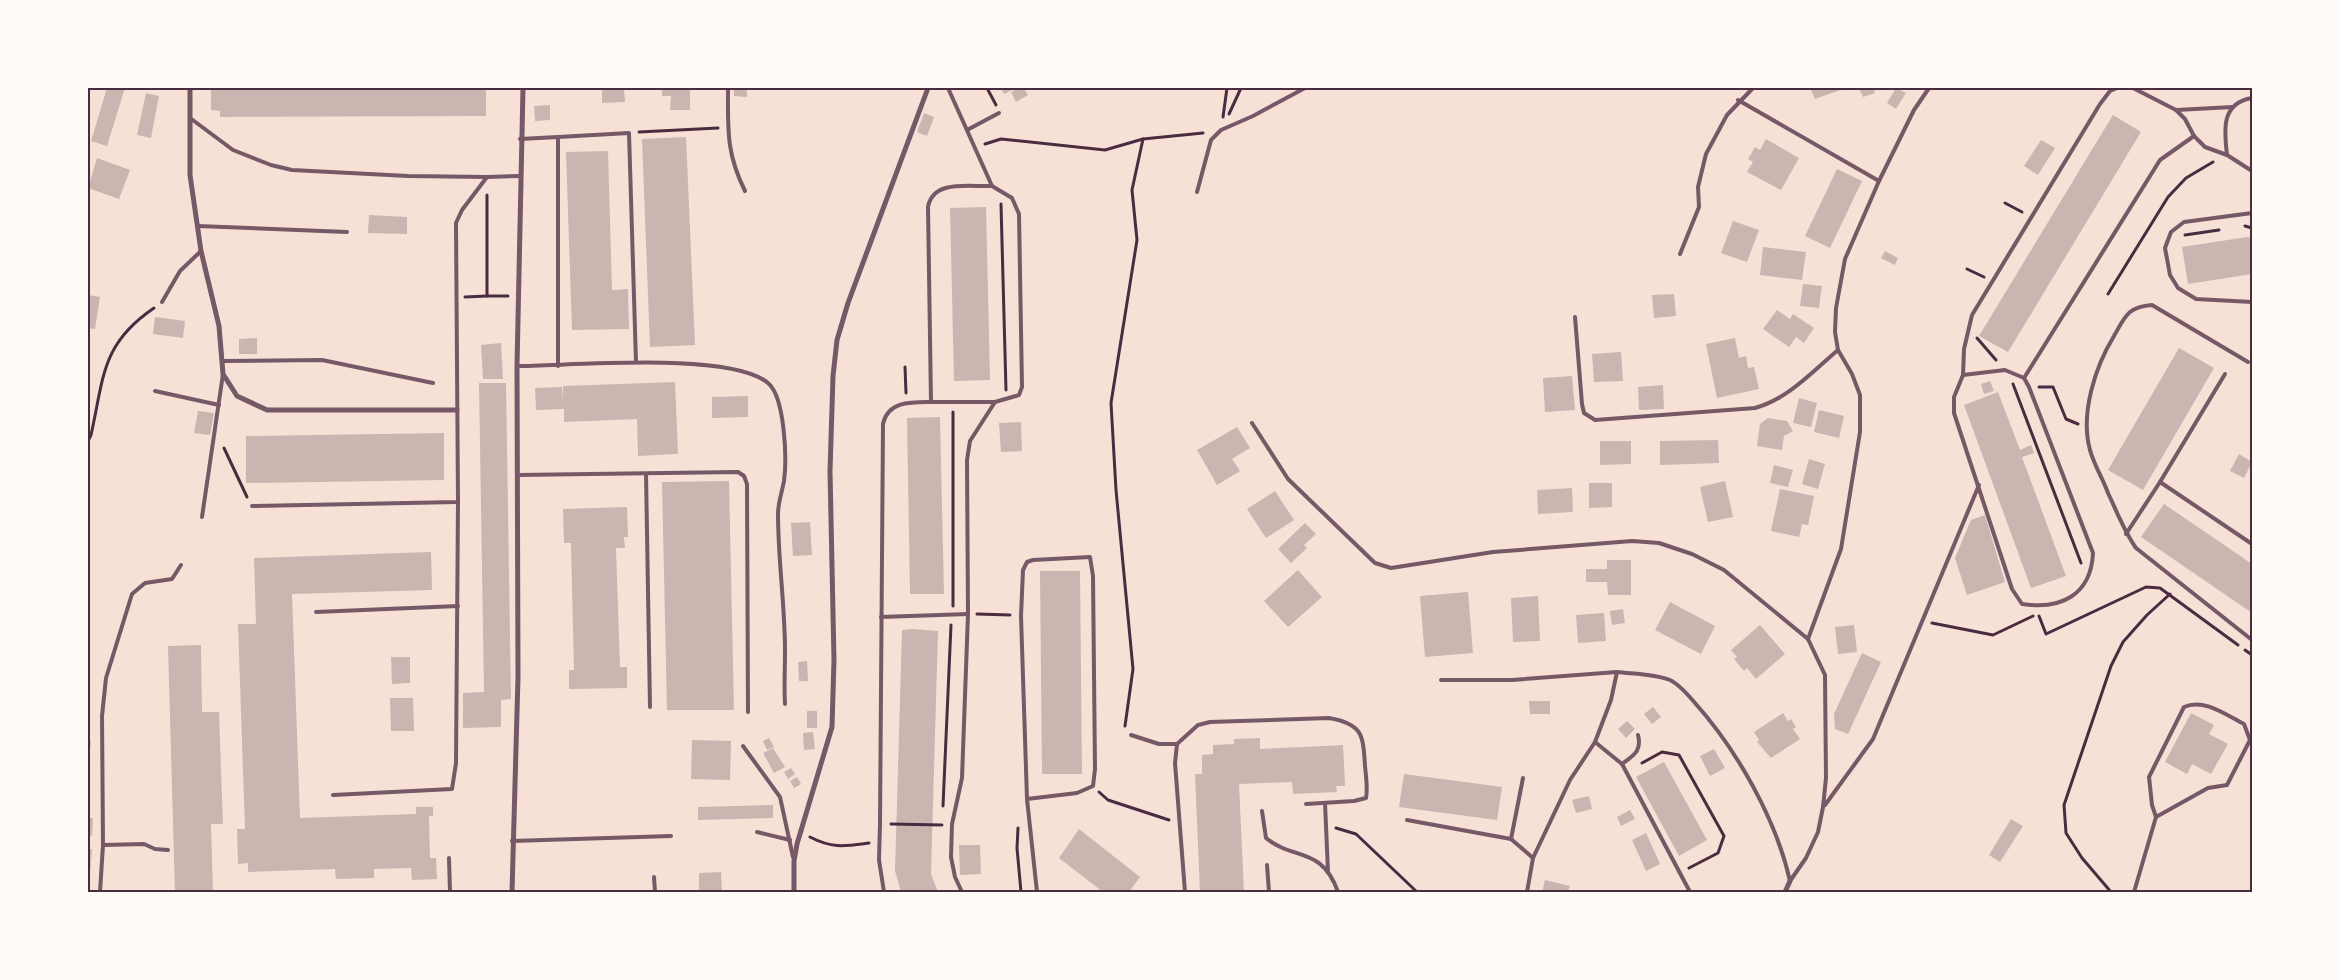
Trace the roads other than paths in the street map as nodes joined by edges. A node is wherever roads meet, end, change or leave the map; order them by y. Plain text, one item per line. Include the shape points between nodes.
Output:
1 (190, 88) edge
2 (523, 88) edge
3 (728, 88) edge
4 (928, 88) edge
5 (948, 88) edge
6 (1305, 88) edge
7 (1753, 88) edge
8 (1929, 88) edge
9 (2117, 88) edge
10 (2133, 88) edge
11 (2252, 98) edge
12 (1738, 100) junction
13 (2233, 107) junction
14 (2176, 110) junction
15 (999, 113) road end
16 (190, 118) junction
17 (967, 130) junction
18 (2194, 136) junction
19 (558, 137) junction
20 (520, 139) junction
21 (2227, 155) junction
22 (2252, 171) edge
23 (487, 176) junction
24 (520, 176) junction
25 (1879, 181) junction
26 (992, 186) junction
27 (745, 191) dead end
28 (1197, 192) dead end
29 (2252, 213) edge
30 (198, 226) junction
31 (348, 232) dead end
32 (201, 250) junction
33 (1680, 254) dead end
34 (162, 302) road end
35 (2252, 302) edge
36 (1575, 317) dead end
37 (1838, 350) junction
38 (222, 362) junction
39 (636, 362) junction
40 (2248, 362) dead end
41 (517, 366) junction
42 (558, 366) junction
43 (223, 374) junction
44 (2225, 374) dead end
45 (1963, 375) junction
46 (2024, 378) junction
47 (433, 383) dead end
48 (155, 391) dead end
49 (931, 402) junction
50 (996, 402) junction
51 (218, 405) junction
52 (457, 410) junction
53 (1252, 423) dead end
54 (646, 474) junction
55 (517, 475) junction
56 (2160, 482) junction
57 (1979, 485) junction
58 (458, 502) junction
59 (252, 506) road end
60 (202, 517) dead end
61 (2126, 534) junction
62 (2252, 544) edge
63 (181, 565) dead end
64 (458, 606) junction
65 (316, 612) dead end
66 (968, 614) junction
67 (881, 617) junction
68 (1808, 639) junction
69 (2252, 640) edge
70 (1617, 672) junction
71 (1441, 680) dead end
72 (785, 704) dead end
73 (650, 707) dead end
74 (748, 712) dead end
75 (1131, 735) road end
76 (1638, 735) dead end
77 (1596, 742) junction
78 (1176, 744) junction
79 (743, 746) dead end
80 (1622, 764) junction
81 (1523, 778) dead end
82 (333, 795) dead end
83 (1027, 799) junction
84 (1324, 803) junction
85 (1306, 804) dead end
86 (1823, 807) junction
87 (1262, 811) dead end
88 (2156, 817) junction
89 (1407, 820) dead end
90 (757, 832) dead end
91 (671, 836) dead end
92 (1511, 839) junction
93 (790, 840) junction
94 (512, 841) junction
95 (103, 846) junction
96 (168, 850) dead end
97 (449, 858) dead end
98 (1533, 858) junction
99 (794, 861) junction
100 (1267, 865) dead end
101 (1328, 872) junction
102 (654, 877) dead end
103 (1790, 881) junction
104 (100, 892) edge
105 (450, 892) edge
106 (512, 892) edge
107 (655, 892) edge
108 (794, 892) edge
109 (884, 892) edge
110 (962, 892) edge
111 (1037, 892) edge
112 (1185, 892) edge
113 (1269, 892) edge
114 (1338, 892) edge
115 (1527, 892) edge
116 (1690, 892) edge
117 (1785, 892) edge
118 (2134, 892) edge

1 - 16 street
2 - 20 street
3 - 27 lane via 728,145
4 - 99 street via 837,340 830,471 834,660 832,727
5 - 17 lane
6 - 28 lane via 1221,130 1211,140
7 - 12 lane
8 - 25 lane via 1914,110
9 - 45 lane via 2110,91 2100,104 1992,281 1969,324
10 - 14 lane
11 - 13 lane via 2243,99
12 - 25 lane
12 - 33 lane via 1706,154 1698,187 1699,206
13 - 14 lane
13 - 21 lane via 2225,120
14 - 18 lane
15 - 17 lane
16 - 23 lane via 234,150 292,170
16 - 30 street via 190,175
17 - 26 lane
18 - 21 lane via 2205,147
18 - 46 lane via 2160,160
19 - 20 lane
19 - 39 lane via 629,133
19 - 42 lane
20 - 24 street
21 - 22 lane
23 - 24 lane
23 - 52 lane via 456,223
24 - 41 street
25 - 37 lane via 1845,260 1836,308
26 - 49 lane via 940,188 929,201
26 - 50 lane via 1016,203 1019,214 1022,387 1019,395
29 - 35 lane via 2184,222 2172,232 2166,248 2170,275 2178,288 2196,299
30 - 31 lane
30 - 32 street
32 - 34 lane via 180,271
32 - 38 street via 219,326
36 - 37 lane via 1582,404 1584,413 1594,420 1737,411 1771,404
37 - 68 lane via 1860,395 1860,432 1841,548
38 - 43 street
38 - 47 lane via 322,360
39 - 42 lane
39 - 72 lane via 684,363 758,376 768,383 780,403 785,469 778,513
40 - 61 lane via 2152,304 2137,306 2126,315 2102,356 2093,387 2087,429 2090,450
41 - 42 lane
41 - 55 street
43 - 51 lane
43 - 52 street via 237,396 267,410
44 - 56 lane
45 - 46 lane via 2006,370
45 - 57 lane via 1954,397 1954,413
46 - 57 lane via 2093,553 2088,580 2078,592 2045,606 2022,604 2012,590
48 - 51 lane
49 - 50 lane
49 - 67 lane via 907,402 891,408 885,415
50 - 66 lane via 970,441 967,460
51 - 60 lane
52 - 58 lane
53 - 68 lane via 1288,479 1375,563 1391,568 1557,546 1632,541 1660,543 1724,570
54 - 55 lane
54 - 73 lane
54 - 74 lane via 738,472 744,476 747,484
55 - 94 street via 518,677
56 - 61 lane
56 - 62 lane
57 - 86 lane via 1873,739
58 - 59 lane
58 - 64 lane
61 - 69 lane via 2136,548
63 - 95 lane via 172,579 145,583 132,594 106,678 102,716
64 - 65 lane
64 - 82 lane via 456,762 452,789
66 - 67 lane
66 - 110 lane via 962,778 952,824 951,857
67 - 109 lane via 878,842
68 - 86 lane via 1825,675 1826,778
70 - 71 lane via 1512,680
70 - 77 lane
70 - 103 lane via 1672,680 1708,718 1736,758 1769,820
75 - 78 lane via 1160,744
76 - 80 lane via 1640,743 1636,753
77 - 80 lane
77 - 98 lane via 1570,780
78 - 84 lane via 1198,725 1210,722 1329,718 1347,721 1363,738 1366,798
78 - 112 lane
79 - 93 lane via 778,793
80 - 116 lane
81 - 92 lane
83 - 83 lane via 1021,616 1023,566 1027,562 1090,557 1093,576 1093,786 1077,793
83 - 111 lane
84 - 85 lane
84 - 101 lane
86 - 103 lane via 1818,832
87 - 101 lane via 1264,835 1268,840 1313,859
88 - 88 lane via 2149,777 2184,707 2194,702 2203,704 2244,724 2250,740 2227,785 2208,788
88 - 118 lane
89 - 92 lane
90 - 93 lane
91 - 94 lane
92 - 98 lane
93 - 99 lane
94 - 106 street
95 - 96 lane via 144,844
95 - 104 lane
97 - 105 lane
98 - 115 lane
99 - 108 street
100 - 113 lane
101 - 114 lane
102 - 107 lane
103 - 117 street

